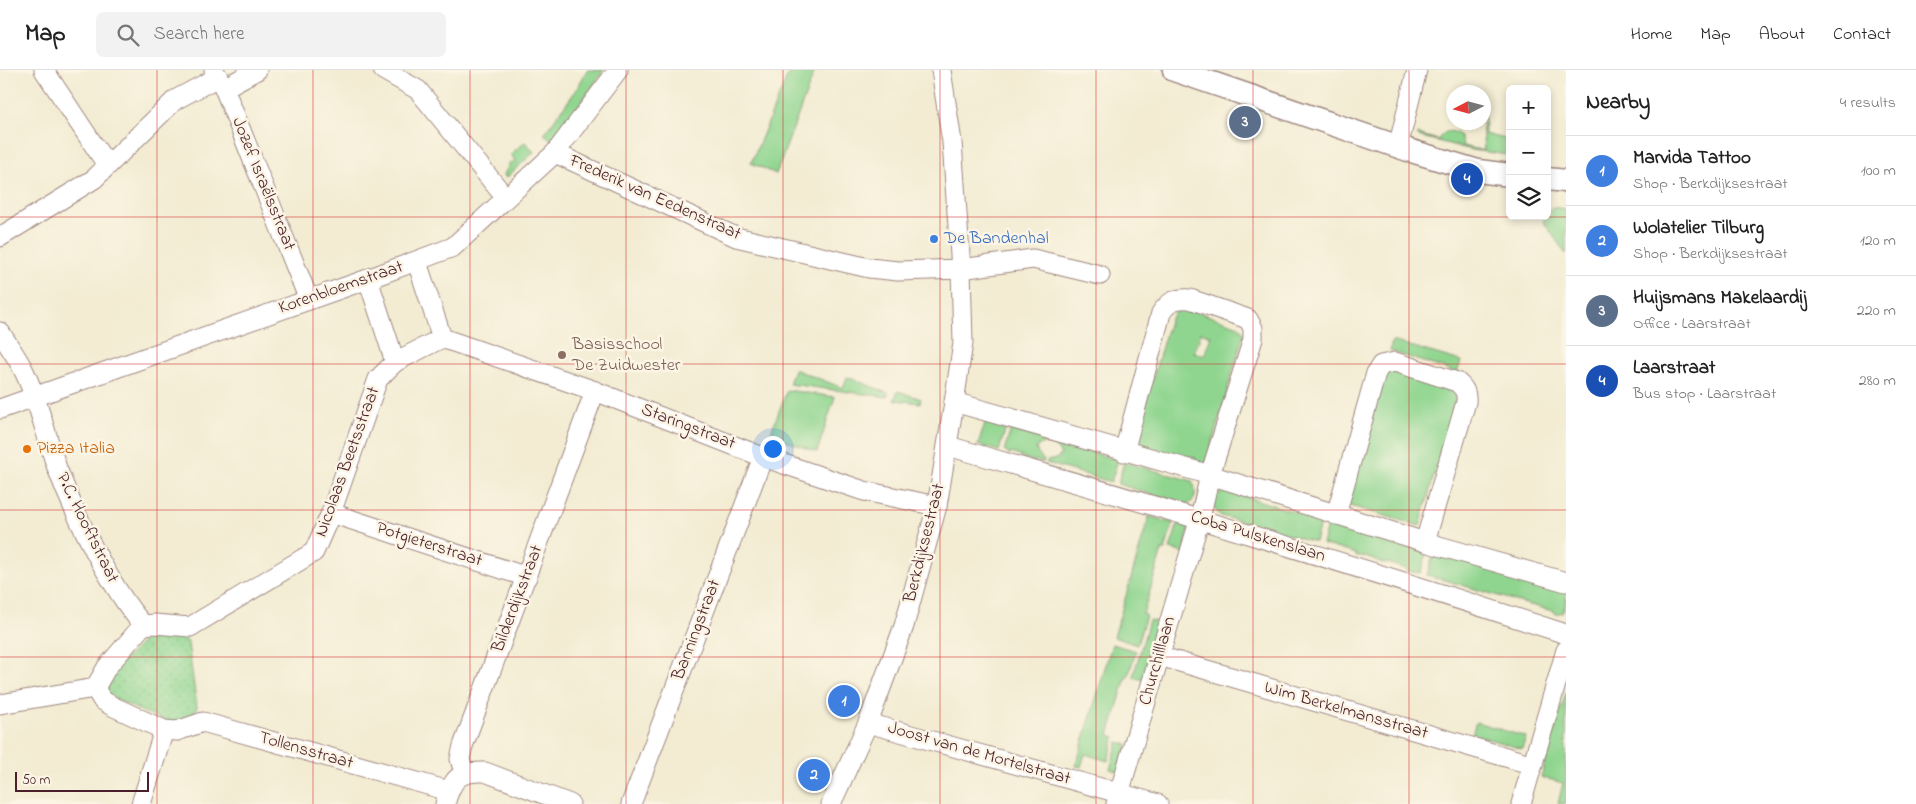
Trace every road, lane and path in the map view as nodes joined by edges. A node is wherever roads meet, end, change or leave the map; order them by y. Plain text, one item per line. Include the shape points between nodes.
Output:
1 (44, 70) edge
2 (257, 70) edge
3 (383, 70) edge
4 (618, 70) edge
5 (940, 70) edge
6 (1174, 70) edge
7 (1417, 70) edge
8 (219, 78) edge
9 (1398, 147) junction
10 (555, 153) junction
11 (107, 165) junction
12 (1506, 174) edge
13 (1551, 179) edge
14 (1566, 181) edge
15 (506, 197) junction
16 (0, 237) edge
17 (416, 262) junction
18 (961, 269) junction
19 (1100, 275) dead end
20 (368, 279) junction
21 (309, 300) junction
22 (0, 332) edge
23 (442, 338) junction
24 (395, 362) junction
25 (595, 391) junction
26 (34, 396) junction
27 (954, 402) junction
28 (0, 409) edge
29 (948, 446) junction
30 (1124, 452) junction
31 (763, 457) junction
32 (1210, 475) junction
33 (937, 506) junction
34 (331, 513) junction
35 (1336, 515) junction
36 (1200, 518) junction
37 (1425, 542) junction
38 (527, 577) junction
39 (1566, 582) edge
40 (143, 625) junction
41 (1566, 634) edge
42 (1566, 650) edge
43 (1159, 656) junction
44 (95, 688) junction
45 (0, 704) edge
46 (868, 723) junction
47 (164, 730) junction
48 (1533, 765) junction
49 (464, 773) junction
50 (447, 797) edge
51 (1118, 798) edge
52 (141, 804) edge
53 (570, 804) edge
54 (631, 804) edge
55 (831, 804) edge
56 (1158, 804) edge
57 (1521, 804) edge

1 - 11 street
2 - 8 street
3 - 15 street via 418,90
4 - 10 street, Korenbloemstraat
5 - 18 street, Berkdijksestraat via 952,142
6 - 9 street
7 - 9 street
8 - 11 street via 175,100
8 - 21 street, Jozef Israëlsstraat
9 - 12 street via 1478,171
10 - 15 street, Korenbloemstraat
10 - 18 street, Frederik van Eedenstraat via 736,237 869,268 898,272
11 - 16 street via 94,180
13 - 14 street
15 - 17 street, Korenbloemstraat via 453,247
17 - 20 street, Korenbloemstraat
17 - 23 street
18 - 19 street via 1033,259
18 - 27 street, Berkdijksestraat via 963,343
20 - 21 street, Korenbloemstraat
20 - 24 street
21 - 26 street, Korenbloemstraat
22 - 26 street, P.C. Hooftstraat via 24,370
23 - 24 street
23 - 25 street, Staringstraat
24 - 34 street, Nicolaas Beetsstraat via 378,379
25 - 31 street, Staringstraat
25 - 38 street, Bilderdijkstraat
26 - 28 street, Korenbloemstraat
26 - 40 street, P.C. Hooftstraat via 58,470 87,536 127,606
27 - 29 street, Berkdijksestraat
27 - 30 street
29 - 33 street, Berkdijksestraat
29 - 36 street, Coba Pulskenslaan
30 - 32 street
30 - 32 street, Churchilllaan via 1161,313 1172,301 1190,299 1248,319 1253,328 1253,339
31 - 33 street, Staringstraat via 864,491
31 - 54 street, Banningstraat
32 - 35 street
32 - 36 street, Churchilllaan
33 - 46 street, Berkdijksestraat via 904,626
34 - 38 street, Potgieterstraat
34 - 40 street, Nicolaas Beetsstraat via 314,552 190,627
35 - 37 street
35 - 37 street via 1376,373 1382,365 1396,362 1457,382 1467,395
36 - 41 street, Coba Pulskenslaan
36 - 43 street, Churchilllaan
37 - 39 street
38 - 49 street, Bilderdijkstraat via 463,746 460,759
40 - 44 street via 107,667
42 - 48 street
43 - 48 street, Wim Berkelmansstraat
43 - 51 street, Churchilllaan
44 - 45 street
44 - 47 street via 102,700
46 - 51 street, Joost van de Mortelstraat
46 - 55 street, Berkdijksestraat
47 - 50 street, Tollensstraat via 177,731 203,722
47 - 52 street
48 - 57 street
49 - 50 street via 455,781
49 - 53 street via 485,772
51 - 56 street, Joost van de Mortelstraat

